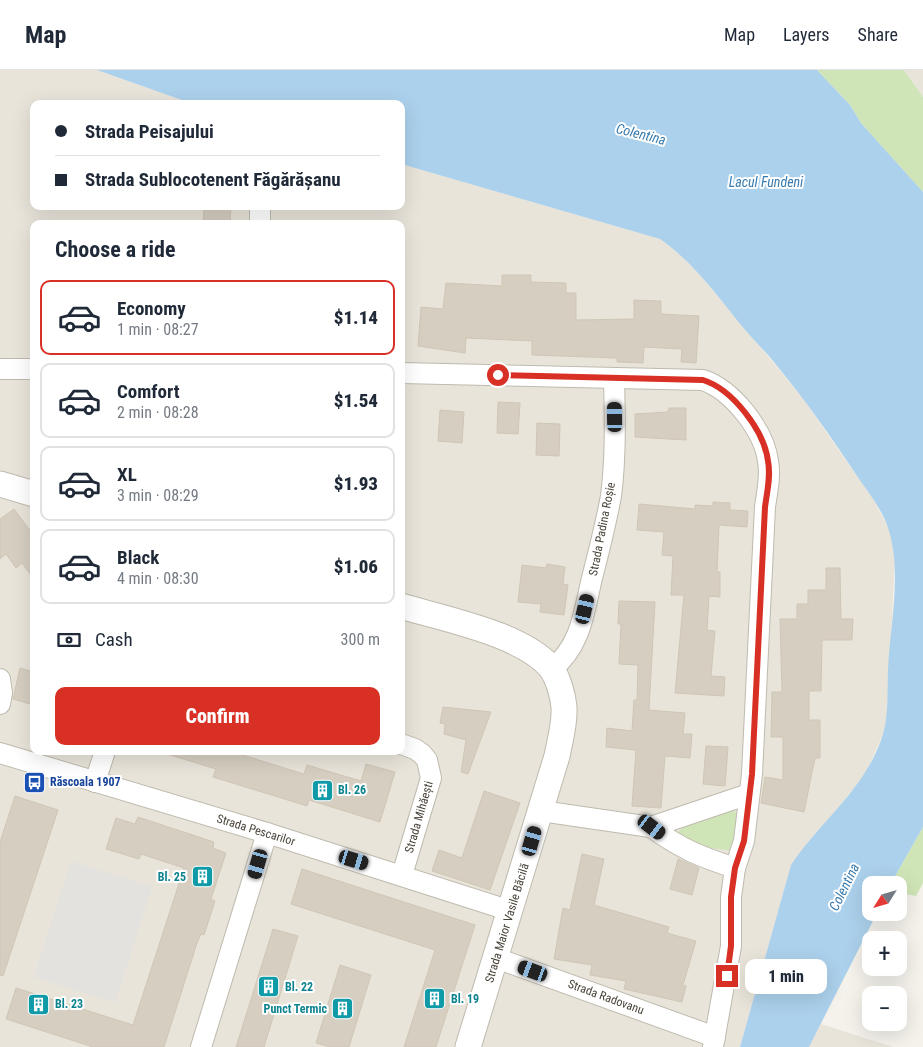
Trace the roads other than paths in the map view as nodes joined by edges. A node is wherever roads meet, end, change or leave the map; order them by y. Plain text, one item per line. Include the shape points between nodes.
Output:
1 (0, 369) edge
2 (30, 369) edge
3 (405, 373) edge
4 (614, 378) junction
5 (0, 484) edge
6 (30, 493) edge
7 (405, 607) edge
8 (552, 669) junction
9 (0, 679) edge
10 (0, 704) edge
11 (405, 745) edge
12 (0, 753) edge
13 (104, 755) edge
14 (95, 782) junction
15 (749, 794) junction
16 (541, 811) junction
17 (652, 827) junction
18 (266, 832) junction
19 (735, 868) junction
20 (402, 875) junction
21 (511, 911) junction
22 (496, 958) junction
23 (714, 1042) edge
24 (201, 1047) edge
25 (468, 1047) edge

1 - 2 street
3 - 4 street
4 - 8 street, Strada Padina Roșie via 616,437 609,505 581,628 566,656
4 - 15 street via 687,378 720,386 732,397 767,451 769,463
5 - 6 street
7 - 8 street, Strada Maior Vasile Băcilă via 514,642 533,651
8 - 16 street, Strada Maior Vasile Băcilă via 560,688 564,724
9 - 10 street
11 - 20 street, Strada Mihăești via 415,748 427,760 431,778
12 - 14 street, Strada Pescarilor
13 - 14 street
14 - 18 street, Strada Pescarilor
15 - 17 street
15 - 19 street via 744,841
16 - 17 street
16 - 21 street, Strada Maior Vasile Băcilă
17 - 19 street via 676,846
18 - 20 street, Strada Pescarilor
18 - 24 street
19 - 23 street via 729,916 731,946
20 - 21 street, Strada Pescarilor
21 - 22 street, Strada Maior Vasile Băcilă
22 - 23 street, Strada Radovanu
22 - 25 street, Strada Maior Vasile Băcilă

